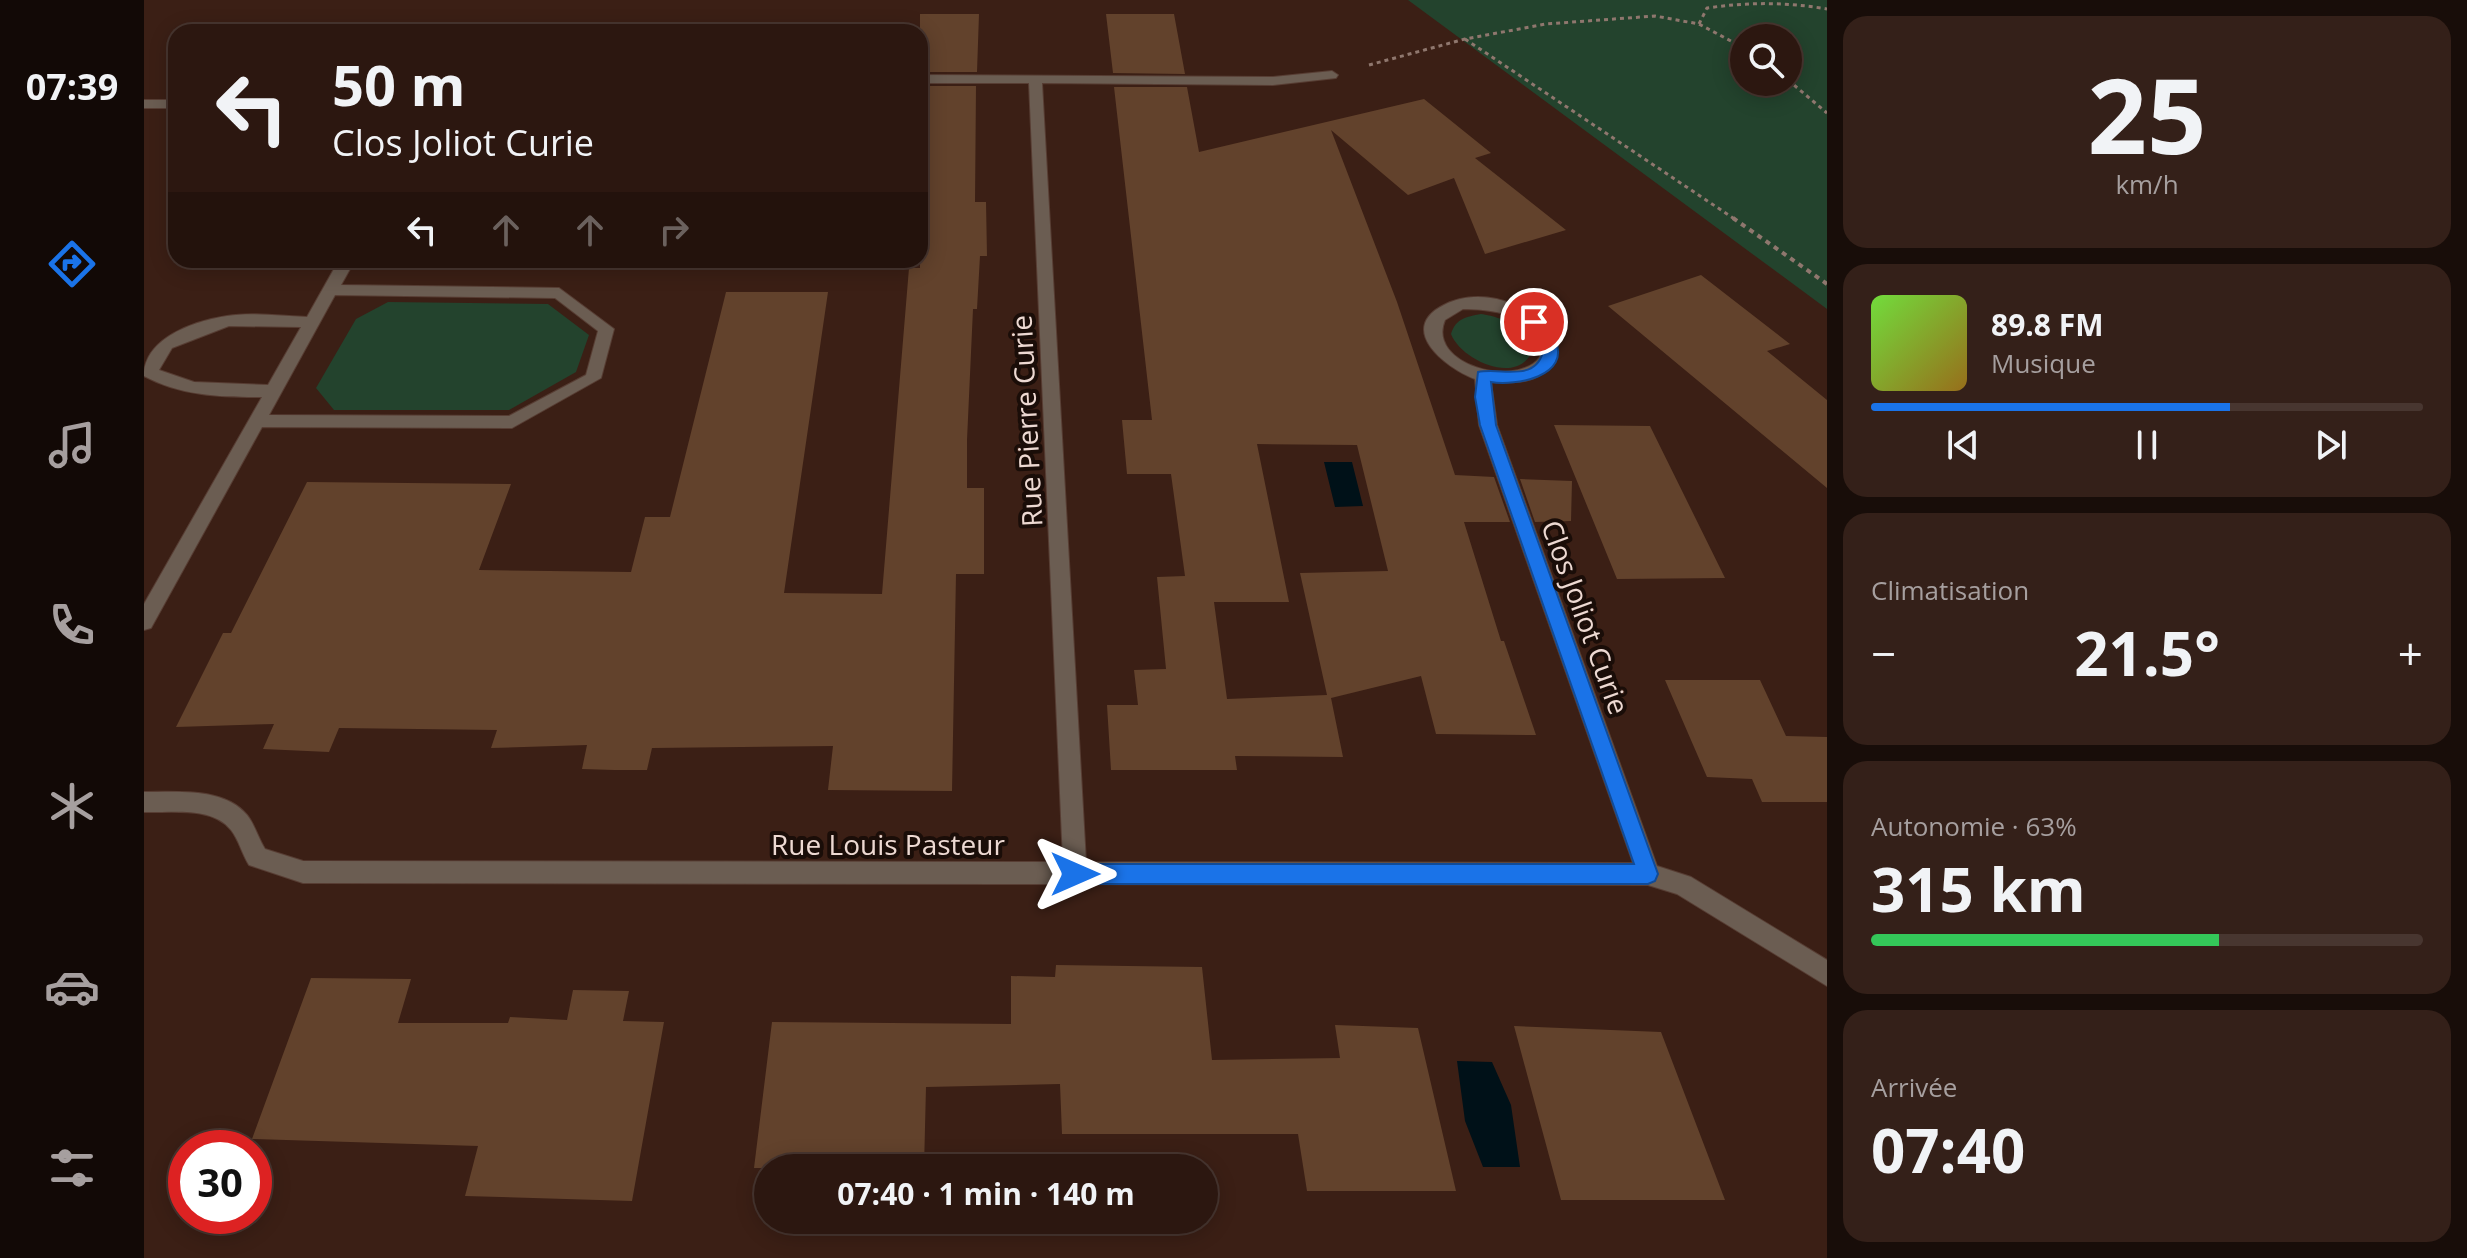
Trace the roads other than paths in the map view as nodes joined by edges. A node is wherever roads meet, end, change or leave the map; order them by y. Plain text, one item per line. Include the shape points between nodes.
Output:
1 (1332, 75) road end
2 (928, 79) edge
3 (1035, 79) junction
4 (144, 104) edge
5 (168, 104) edge
6 (343, 268) edge
7 (331, 290) junction
8 (314, 322) junction
9 (1483, 376) junction
10 (275, 391) junction
11 (259, 421) junction
12 (144, 622) edge
13 (144, 802) edge
14 (1075, 874) junction
15 (1648, 874) junction
16 (1827, 974) edge

1 - 3 street via 1273,81
2 - 3 street
3 - 14 street, Rue Pierre Curie
4 - 5 street
6 - 7 street
7 - 8 street
7 - 11 street via 559,293 606,329 593,378 512,422
8 - 10 street
8 - 10 street via 228,321 206,327 166,344 149,372 166,383 195,389
9 - 9 street via 1525,377 1540,370 1552,348 1546,334 1518,312 1498,305 1478,302 1445,310 1435,319 1436,344 1446,357
9 - 15 street, Clos Joliot Curie via 1488,425
10 - 11 street
11 - 12 street
13 - 14 street, Rue Louis Pasteur via 191,804 229,813 239,821 257,857 303,872
14 - 15 street, Rue Louis Pasteur
15 - 16 street, Rue Louis Pasteur via 1683,885

